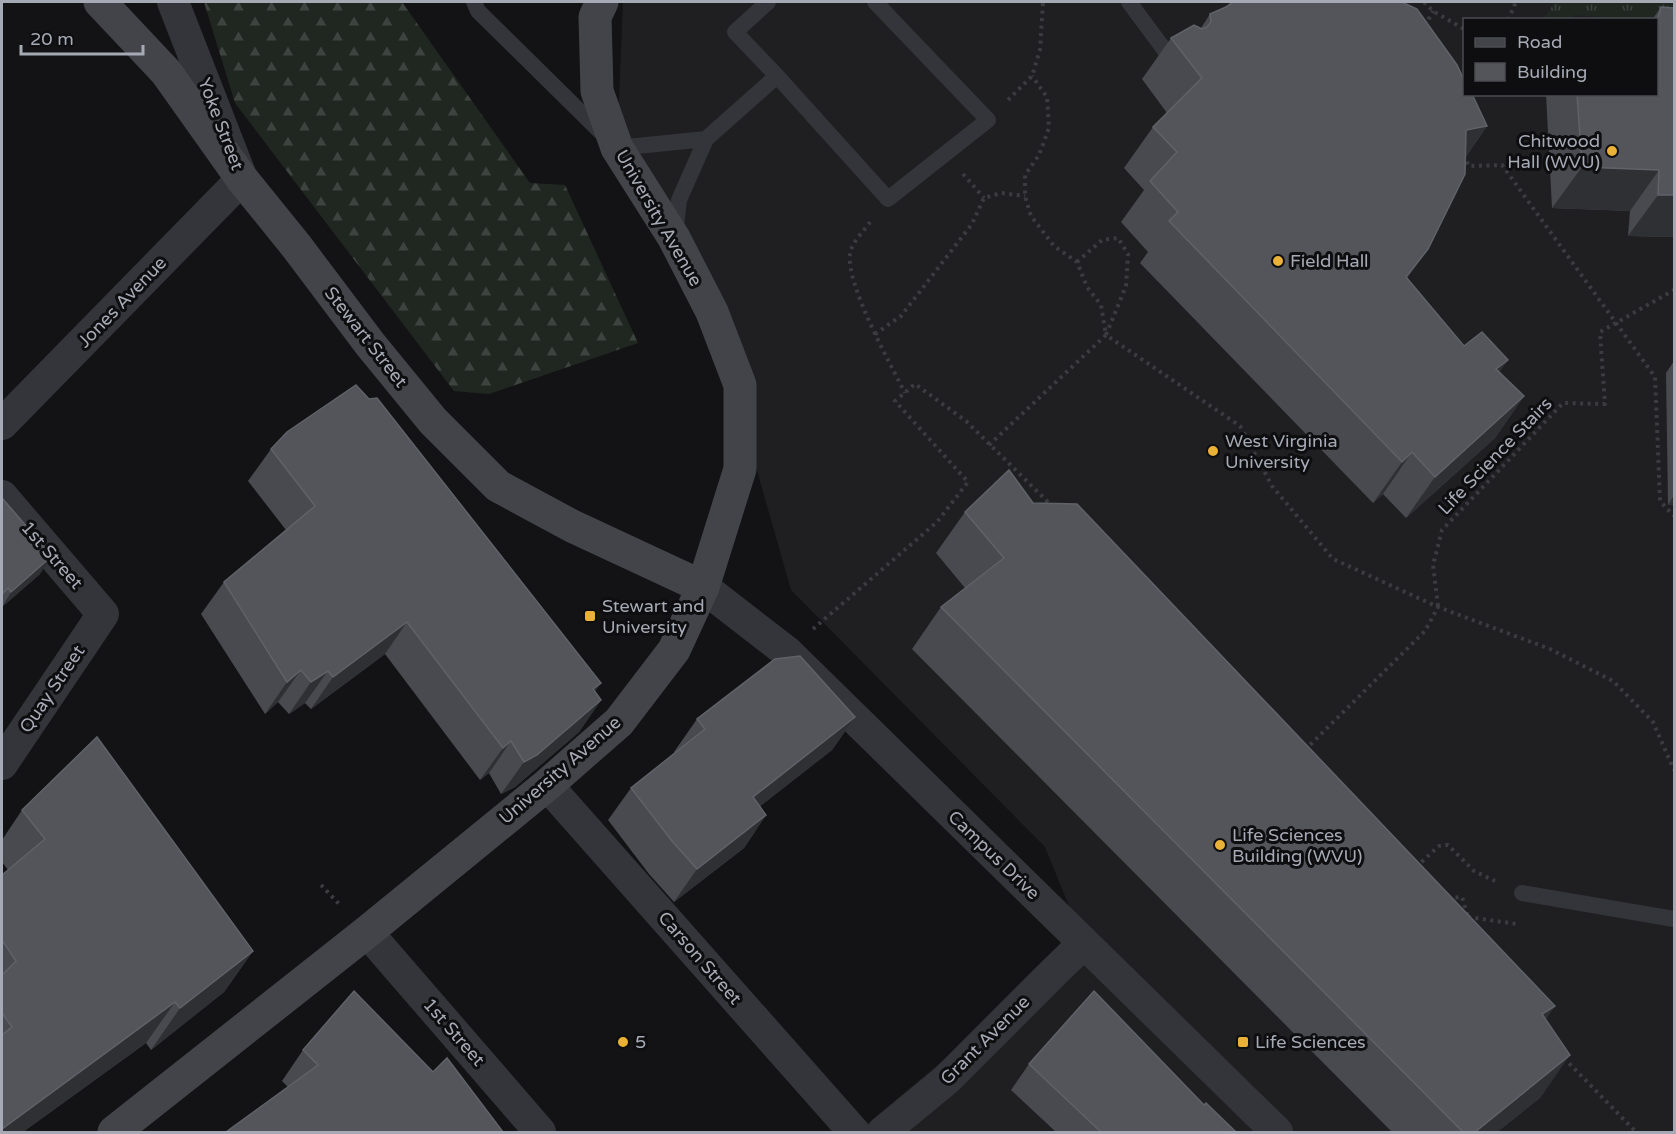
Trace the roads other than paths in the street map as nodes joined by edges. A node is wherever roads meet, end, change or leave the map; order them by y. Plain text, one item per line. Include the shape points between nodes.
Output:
1 (100, 2) edge
2 (173, 2) edge
3 (602, 2) edge
4 (768, 2) edge
5 (875, 2) edge
6 (1129, 2) edge
7 (479, 5) edge
8 (1172, 60) edge
9 (777, 76) junction
10 (706, 139) junction
11 (617, 148) junction
12 (242, 179) junction
13 (674, 238) junction
14 (2, 424) edge
15 (2, 496) edge
16 (703, 586) junction
17 (103, 614) joint
18 (2, 764) edge
19 (547, 784) junction
20 (1522, 893) dead end
21 (1674, 919) edge
22 (368, 932) junction
23 (1084, 944) junction
24 (114, 1132) edge
25 (540, 1132) edge
26 (854, 1132) edge
27 (883, 1132) edge
28 (1277, 1132) edge

1 - 12 street, Stewart Street via 166,72
2 - 12 street, Yoke Street
3 - 11 street, University Avenue via 595,17 597,90
4 - 9 lane via 735,32
5 - 9 lane via 988,120 888,199
6 - 8 lane
7 - 11 lane
9 - 10 lane
10 - 11 lane
10 - 13 lane via 679,200
11 - 13 street, University Avenue
12 - 14 street, Jones Avenue
12 - 16 street, Stewart Street via 433,421 498,486 572,526
13 - 16 street, University Avenue via 712,312 740,385 740,469
15 - 17 street, 1st Street
16 - 19 street, University Avenue via 674,650 619,722
16 - 23 street, Campus Drive via 787,652
17 - 18 street, Quay Street
19 - 22 street, University Avenue
19 - 26 street, Carson Street
20 - 21 lane
22 - 24 street, University Avenue
22 - 25 street, 1st Street
23 - 27 street, Grant Avenue via 946,1080
23 - 28 street, Campus Drive

